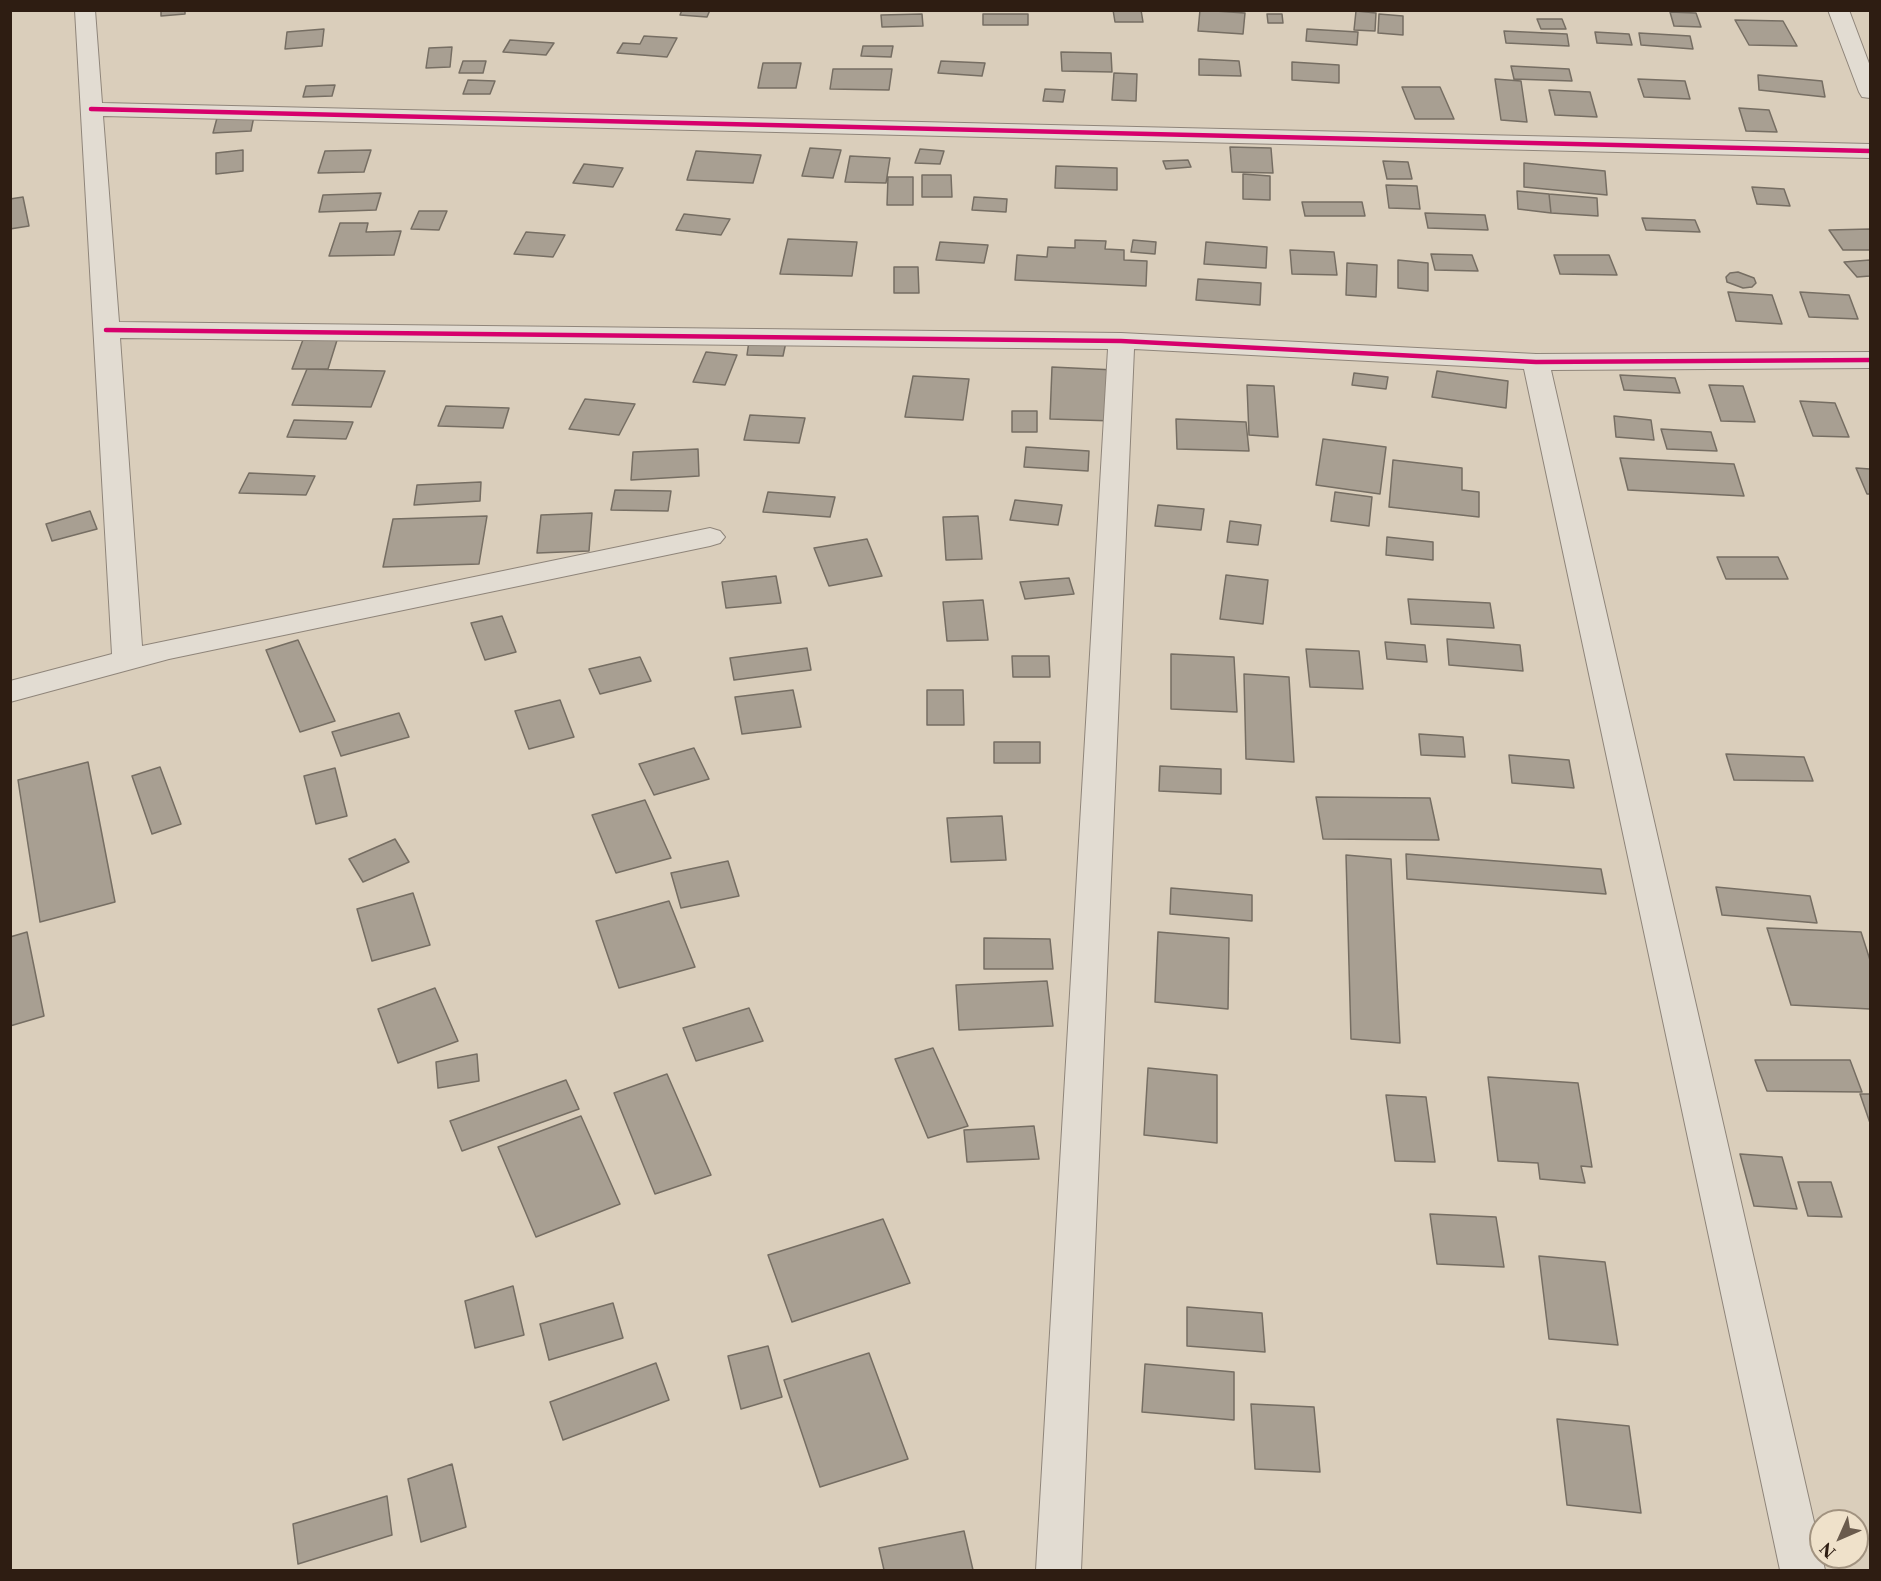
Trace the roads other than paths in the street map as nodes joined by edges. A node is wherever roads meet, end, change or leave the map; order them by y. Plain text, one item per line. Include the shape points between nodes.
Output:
1 (85, 10) edge
2 (1838, 10) edge
3 (1870, 92) edge
4 (91, 109) junction
5 (1870, 151) edge
6 (106, 330) junction
7 (1121, 341) junction
8 (1870, 360) edge
9 (1536, 362) junction
10 (710, 537) dead end
11 (128, 660) junction
12 (10, 692) edge
13 (1059, 1570) edge
14 (1803, 1570) edge

1 - 4 street
2 - 3 street
4 - 5 street
4 - 6 street
6 - 7 street
6 - 11 street
7 - 9 street
7 - 13 street
8 - 9 street
9 - 14 street
10 - 11 street
11 - 12 street

